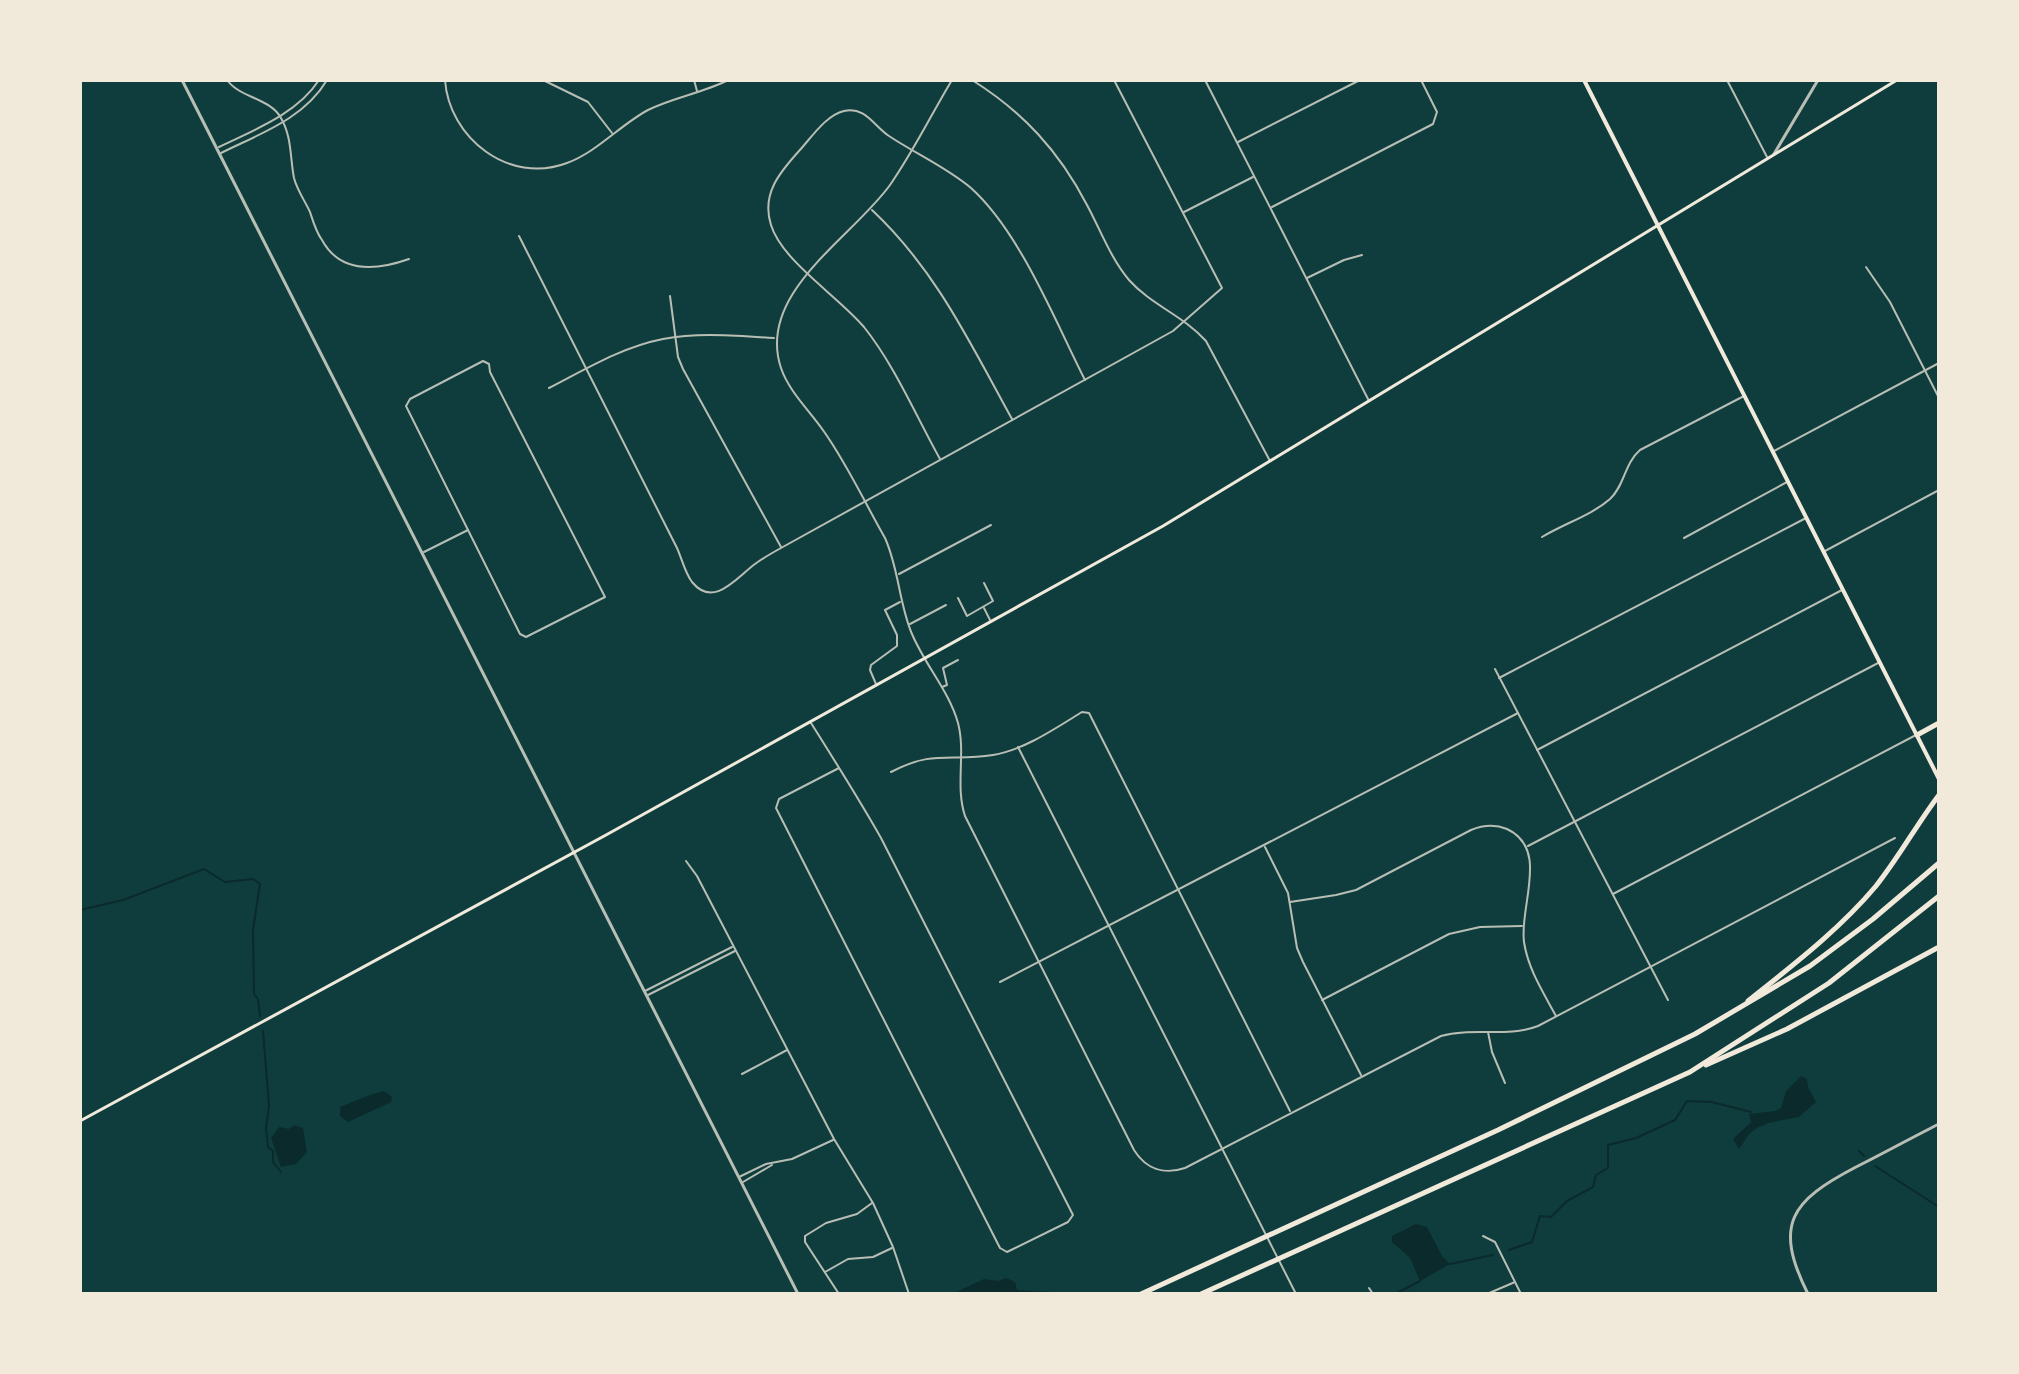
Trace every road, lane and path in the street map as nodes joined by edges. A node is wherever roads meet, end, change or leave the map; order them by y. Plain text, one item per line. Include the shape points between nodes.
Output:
1 (182, 80) edge
2 (227, 80) edge
3 (319, 80) edge
4 (327, 80) edge
5 (445, 80) edge
6 (543, 80) edge
7 (694, 80) edge
8 (728, 80) edge
9 (952, 80) edge
10 (972, 80) edge
11 (1114, 80) edge
12 (1205, 80) edge
13 (1360, 80) edge
14 (1421, 80) edge
15 (1584, 80) edge
16 (1727, 80) edge
17 (1818, 80) edge
18 (1897, 80) edge
19 (698, 92) junction
20 (280, 116) junction
21 (282, 122) junction
22 (613, 134) junction
23 (1237, 143) junction
24 (217, 148) junction
25 (911, 149) junction
26 (220, 154) junction
27 (1774, 154) junction
28 (1767, 158) junction
29 (1254, 176) junction
30 (1270, 208) junction
31 (871, 209) junction
32 (1184, 212) junction
33 (1658, 225) junction
34 (519, 236) dead end
35 (1362, 255) dead end
36 (409, 259) dead end
37 (1866, 267) dead end
38 (810, 273) junction
39 (1306, 279) junction
40 (670, 296) dead end
41 (1185, 322) junction
42 (675, 338) junction
43 (776, 338) junction
44 (1939, 363) edge
45 (587, 369) junction
46 (1925, 371) junction
47 (1085, 380) junction
48 (549, 388) dead end
49 (1745, 396) junction
50 (1939, 398) edge
51 (1370, 402) junction
52 (1012, 420) junction
53 (1773, 451) junction
54 (941, 460) junction
55 (1270, 462) junction
56 (1788, 482) junction
57 (1939, 490) edge
58 (864, 502) junction
59 (1807, 518) junction
60 (991, 525) dead end
61 (469, 529) junction
62 (1542, 537) dead end
63 (1684, 538) dead end
64 (781, 548) junction
65 (1824, 551) junction
66 (422, 553) junction
67 (898, 575) junction
68 (984, 583) dead end
69 (1843, 590) junction
70 (958, 598) dead end
71 (902, 601) junction
72 (946, 605) dead end
73 (983, 607) junction
74 (991, 621) junction
75 (909, 625) junction
76 (924, 658) junction
77 (958, 660) dead end
78 (1880, 662) junction
79 (1495, 669) dead end
80 (1499, 678) junction
81 (876, 685) junction
82 (941, 688) junction
83 (1518, 713) junction
84 (810, 721) junction
85 (1939, 723) edge
86 (1917, 735) junction
87 (1018, 747) junction
88 (1537, 750) junction
89 (960, 756) junction
90 (839, 768) junction
91 (891, 772) dead end
92 (1939, 779) edge
93 (1939, 795) edge
94 (1574, 822) junction
95 (1895, 838) dead end
96 (1264, 845) junction
97 (1527, 847) junction
98 (575, 852) junction
99 (686, 861) dead end
100 (1939, 863) edge
101 (1177, 890) junction
102 (1612, 895) junction
103 (1939, 896) edge
104 (1290, 902) junction
105 (1109, 926) junction
106 (1523, 926) junction
107 (733, 946) junction
108 (1939, 947) edge
109 (735, 951) junction
110 (704, 961) junction
111 (1039, 963) junction
112 (706, 966) junction
113 (1650, 968) junction
114 (1000, 982) dead end
115 (646, 993) junction
116 (1322, 1000) junction
117 (1668, 1000) dead end
118 (1737, 1010) junction
119 (1556, 1017) junction
120 (1488, 1032) junction
121 (788, 1049) junction
122 (1690, 1072) junction
123 (742, 1074) dead end
124 (1362, 1076) junction
125 (1505, 1083) dead end
126 (1290, 1113) junction
127 (80, 1121) edge
128 (1939, 1124) edge
129 (834, 1139) junction
130 (1222, 1149) junction
131 (774, 1163) junction
132 (739, 1177) junction
133 (742, 1182) junction
134 (873, 1203) junction
135 (1483, 1236) dead end
136 (893, 1247) junction
137 (825, 1272) junction
138 (1515, 1282) junction
139 (1369, 1288) dead end
140 (798, 1294) edge
141 (839, 1294) edge
142 (909, 1294) edge
143 (1141, 1294) edge
144 (1201, 1294) edge
145 (1296, 1294) edge
146 (1373, 1294) edge
147 (1487, 1294) edge
148 (1521, 1294) edge
149 (1808, 1294) edge

1 - 24 street
2 - 20 street
3 - 20 street
4 - 21 street via 305,107
5 - 22 street via 463,131 512,165 543,168 569,163
6 - 22 street via 588,102
7 - 19 street
8 - 19 street
9 - 25 street
10 - 41 street via 1043,137 1074,179 1123,273
11 - 32 street
12 - 23 street
13 - 23 street
14 - 30 street via 1437,112 1433,124
15 - 33 main road
16 - 28 street
17 - 27 street
18 - 27 main road
19 - 22 street via 651,109
20 - 21 street
20 - 24 street
21 - 26 street
21 - 36 street via 295,183 322,243 339,258 365,269
23 - 29 street
24 - 26 street
25 - 31 street
25 - 38 street via 863,113 845,110 782,170 770,194 770,223 782,247
25 - 47 street via 964,183 1000,220
26 - 66 street
27 - 28 main road
28 - 33 main road
29 - 30 street
29 - 32 street
30 - 39 street
31 - 38 street
31 - 52 street via 932,278
32 - 41 street via 1222,288
33 - 49 main road
33 - 51 main road
34 - 45 street
35 - 39 street
37 - 46 street
38 - 43 street via 785,305
38 - 54 street via 871,336
39 - 51 street
40 - 42 street
41 - 47 street
41 - 55 street via 1212,349
42 - 43 street
42 - 45 street via 625,351
42 - 64 street via 683,369
43 - 58 street via 786,380 827,435
44 - 46 street
45 - 48 street
45 - 64 street via 696,586 725,590
46 - 50 street
46 - 53 street
47 - 52 street
49 - 53 main road
49 - 62 street via 1640,450 1609,499
51 - 55 main road
52 - 54 street
53 - 56 main road
54 - 58 street
55 - 74 main road
56 - 59 main road
56 - 63 street
57 - 65 street
58 - 64 street
58 - 67 street
59 - 65 main road
59 - 80 street
60 - 67 street
61 - 61 street via 406,404 483,361 605,597 521,636
61 - 66 street
65 - 69 main road
66 - 98 street
67 - 71 street
68 - 73 street via 993,601
69 - 78 main road
69 - 88 street
70 - 73 street via 967,616
71 - 75 street
71 - 81 street via 885,610 897,646 871,665
72 - 75 street
73 - 74 street
74 - 76 main road
75 - 76 street
76 - 81 main road
76 - 82 street
77 - 82 street via 943,668 947,685
78 - 86 main road
78 - 94 street
79 - 80 street
80 - 83 street
81 - 84 main road
82 - 89 street via 957,721
83 - 88 street
83 - 96 street
84 - 90 street
84 - 98 main road
85 - 86 highway
86 - 92 main road
86 - 102 street
87 - 89 street via 992,756
87 - 101 street via 1088,712
87 - 105 street
88 - 94 street
89 - 91 street via 924,758
89 - 111 street via 965,816
90 - 90 street via 776,803 776,808 1004,1251 1072,1217 881,838
93 - 118 highway via 1859,905
94 - 97 street
94 - 102 street
95 - 113 street
96 - 101 street
96 - 104 street
97 - 104 street via 1503,828 1480,826 1356,890
97 - 106 street via 1531,869
98 - 115 street
98 - 127 main road
99 - 107 street
100 - 118 highway via 1832,951
101 - 105 street
101 - 126 street
102 - 113 street
103 - 122 highway via 1829,983
104 - 116 street via 1299,953
105 - 111 street
105 - 130 street
106 - 116 street via 1449,934
106 - 119 street via 1530,964
107 - 109 street
107 - 110 street
108 - 122 highway via 1778,1034
109 - 112 street
109 - 121 street
110 - 112 street
110 - 115 street
111 - 114 street
111 - 130 street via 1145,1164 1179,1170
112 - 115 street
113 - 117 street
113 - 119 street
115 - 132 street
116 - 124 street
118 - 143 highway via 1623,1071
119 - 120 street via 1525,1030
120 - 124 street via 1441,1036
120 - 125 street
121 - 123 street
121 - 129 street
122 - 144 highway
124 - 126 street
126 - 130 street
128 - 149 street via 1825,1183 1804,1201 1790,1242 1793,1264
129 - 131 street
129 - 134 street
130 - 145 street
131 - 132 street
131 - 133 street
132 - 133 street
133 - 140 street
134 - 136 street
134 - 137 street via 805,1236
135 - 138 street via 1495,1242
136 - 137 street via 873,1257 840,1262
136 - 142 street
137 - 141 street
138 - 147 street
138 - 148 street
139 - 146 street

